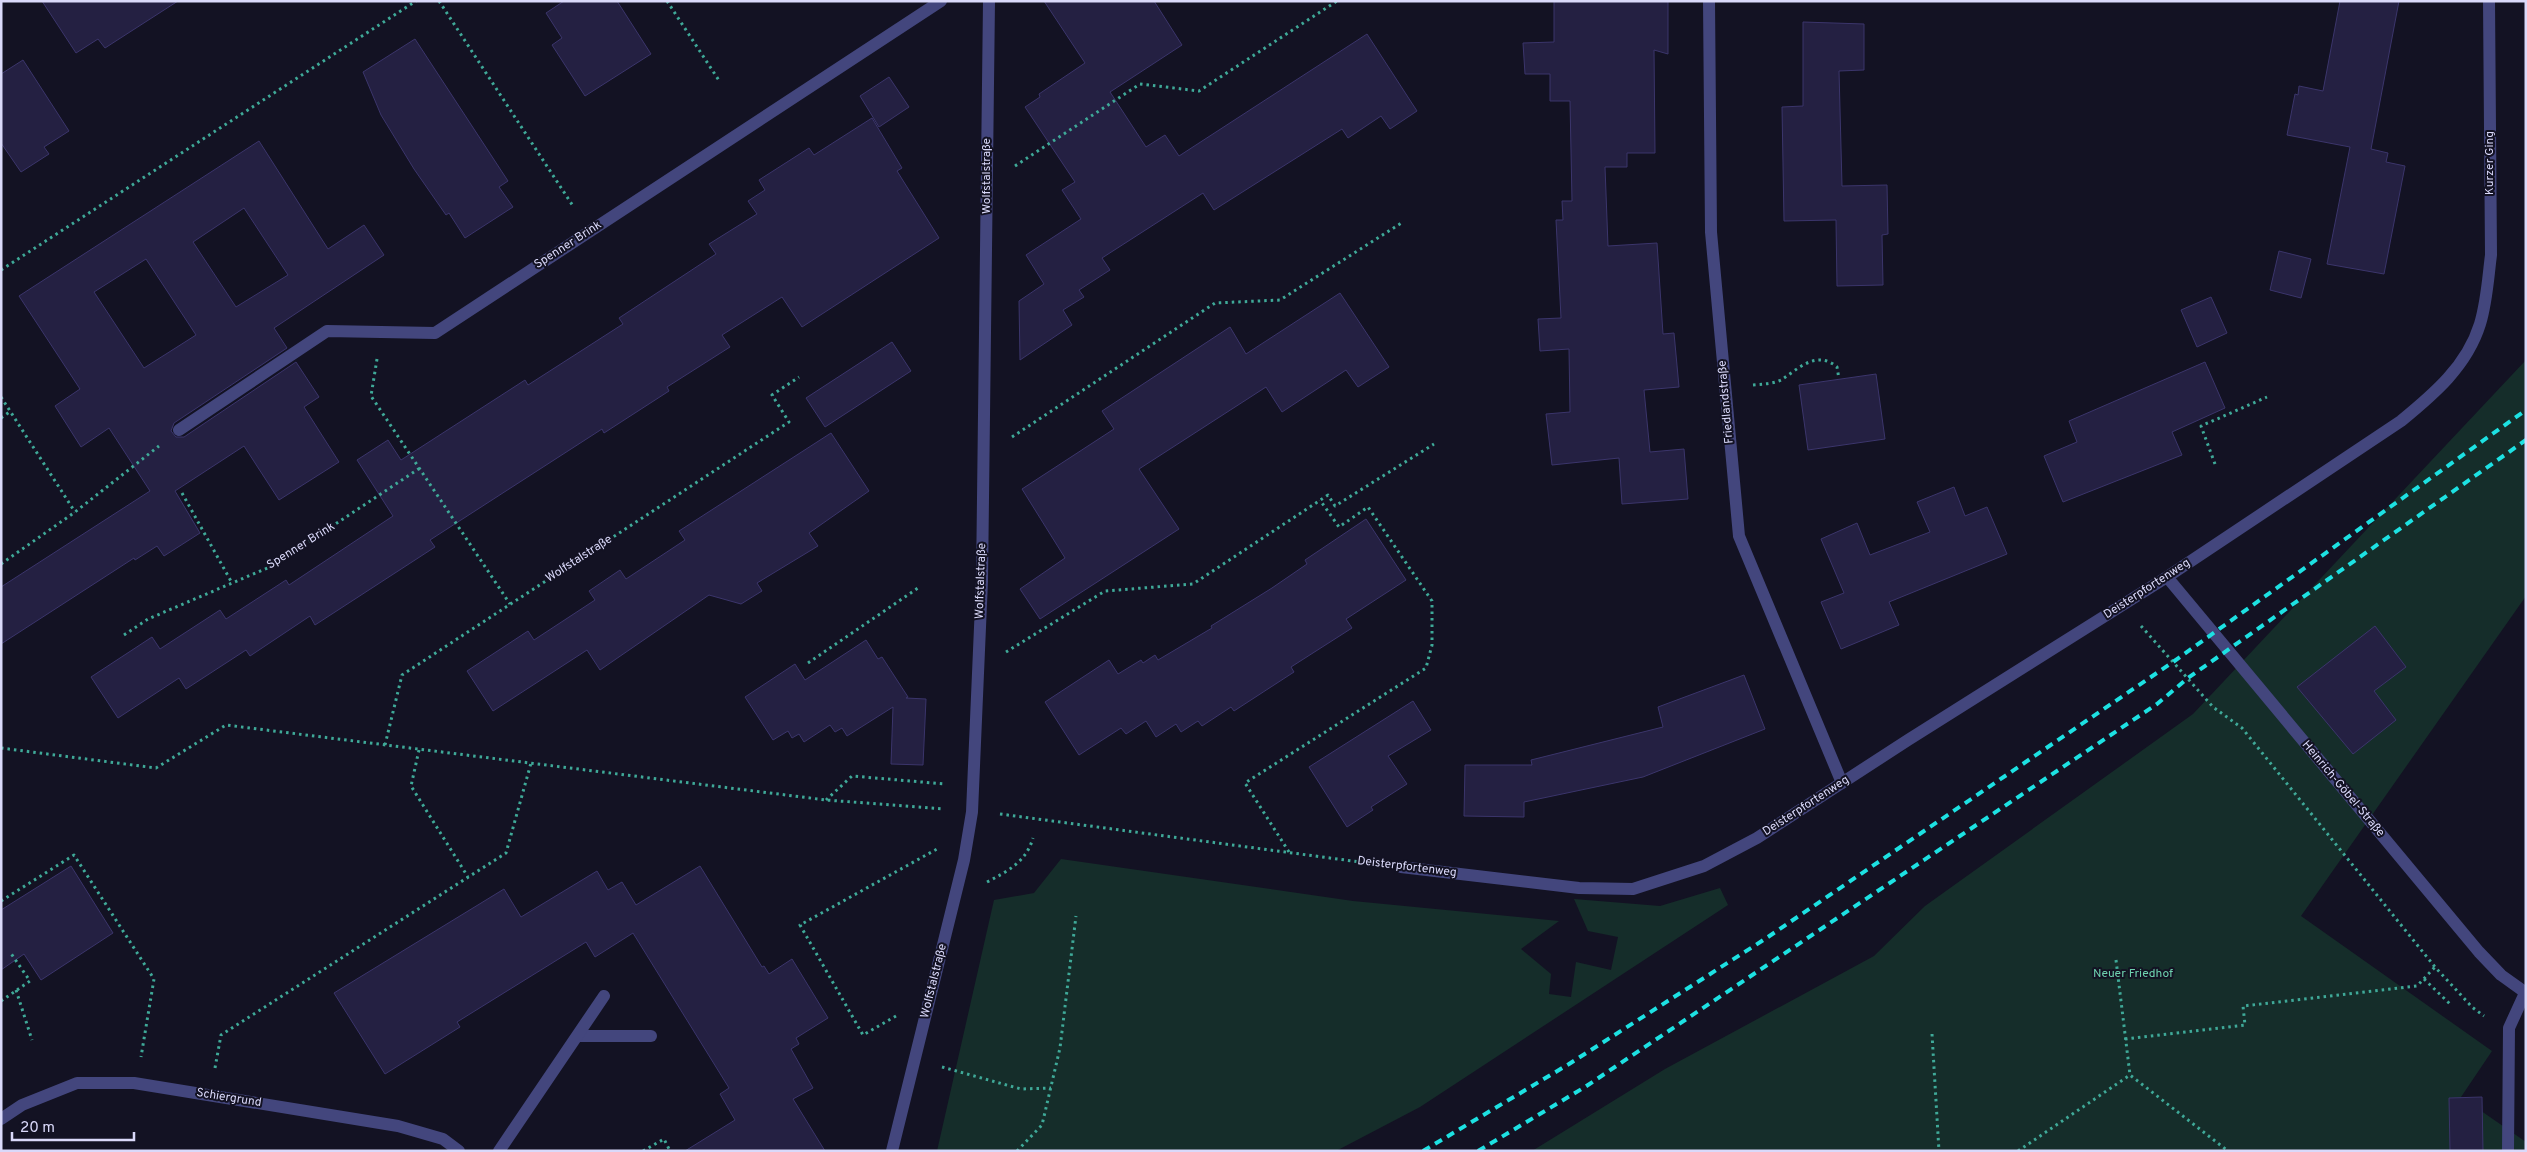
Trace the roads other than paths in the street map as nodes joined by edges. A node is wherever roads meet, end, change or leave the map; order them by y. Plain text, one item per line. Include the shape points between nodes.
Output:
1 (941, 1) edge
2 (989, 1) edge
3 (1709, 1) edge
4 (2489, 1) edge
5 (2480, 325) joint
6 (179, 430) road end
7 (2166, 577) junction
8 (1842, 783) junction
9 (1401, 868) road end
10 (2525, 993) edge
11 (604, 996) dead end
12 (578, 1036) junction
13 (651, 1036) dead end
14 (1, 1119) edge
15 (459, 1151) edge
16 (499, 1151) edge
17 (892, 1151) edge
18 (2508, 1151) edge

1 - 6 street, Spenner Brink via 435,332 328,331
2 - 17 street, Wolfstalstraße via 982,581 972,812 964,860
3 - 8 street, Friedlandstraße via 1711,232 1739,536
4 - 5 street, Kurzer Ging via 2491,255
5 - 7 street, Deisterpfortenweg via 2461,363 2436,392 2401,421
7 - 8 street, Deisterpfortenweg
7 - 10 street, Heinrich-Göbel-Straße via 2479,952
8 - 9 street, Deisterpfortenweg via 1757,838 1704,866 1633,888 1579,888
10 - 18 street via 2509,1028
11 - 12 street
12 - 13 street
12 - 16 street
14 - 15 street, Schiergrund via 22,1105 77,1082 134,1083 398,1126 443,1139

